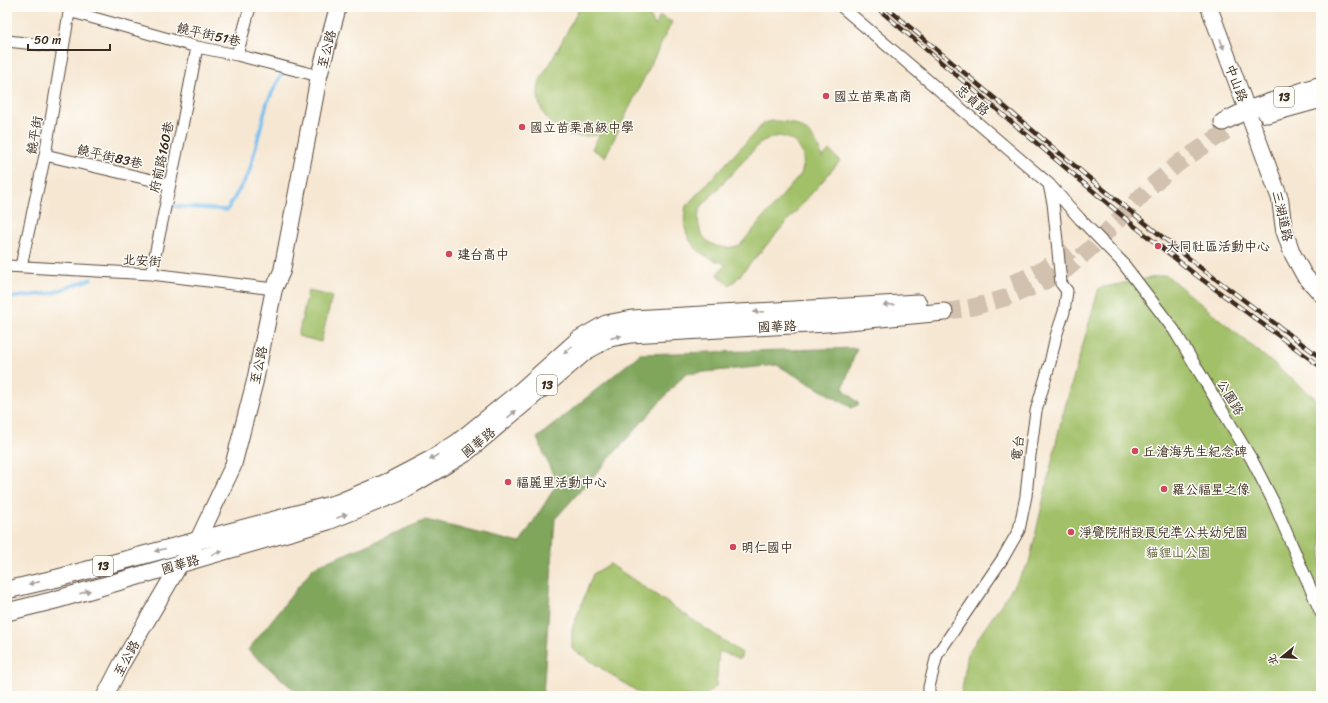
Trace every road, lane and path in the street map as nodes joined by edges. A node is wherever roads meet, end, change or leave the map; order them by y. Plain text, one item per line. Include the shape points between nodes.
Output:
1 (250, 7) edge
2 (338, 7) edge
3 (842, 7) edge
4 (1208, 7) edge
5 (70, 9) edge
6 (7, 40) edge
7 (63, 47) junction
8 (197, 47) junction
9 (238, 55) junction
10 (319, 76) junction
11 (1321, 85) edge
12 (1321, 99) edge
13 (1249, 114) junction
14 (1226, 126) tunnel mouth
15 (45, 155) junction
16 (169, 184) junction
17 (1049, 184) junction
18 (1080, 219) joint
19 (7, 266) edge
20 (21, 266) junction
21 (151, 274) junction
22 (274, 289) junction
23 (1321, 294) edge
24 (943, 307) tunnel mouth
25 (460, 449) junction
26 (198, 540) junction
27 (180, 564) junction
28 (7, 590) edge
29 (7, 612) edge
30 (1321, 613) edge
31 (105, 696) edge
32 (929, 696) edge

1 - 9 street
2 - 10 street, 至公路
3 - 17 street, 忠貞路
4 -> 13 street, 中山路
5 - 7 street, 饒平街
5 - 8 street, 饒平街51巷
6 - 7 street
7 - 15 street, 饒平街
8 - 9 street, 饒平街51巷
8 - 16 street, 府前路160巷
9 - 10 street, 饒平街51巷
10 - 22 street, 至公路 via 282,271
11 - 13 main road, 中山路 / 13
12 - 13 main road, 中山路 / 13
13 - 14 main road, 13
13 - 23 street, 三湖道路 via 1280,199 1284,230 1292,253 1304,275
15 - 16 street, 饒平街83巷
15 - 20 street, 饒平街
16 - 21 street, 府前路160巷
17 - 18 street, 忠貞路
17 - 32 street, 電台, bridge via 1054,204 1061,283 1067,291 1064,312 1036,411 1026,496 1019,530 937,655
18 - 30 street, 公園路, bridge via 1122,262 1174,330 1252,460 1273,501
19 - 20 street, 北安街
20 - 21 street, 北安街
21 - 22 street, 北安街
22 - 26 street, 至公路 via 255,381 233,466
24 - 25 main road, 國華路 / 13 via 827,324 631,334 610,338 586,351
25 -> 26 main road, 國華路 / 13 via 432,459 390,482 338,503
27 -> 25 main road, 國華路 / 13 via 328,522 398,493
26 - 27 street, 至公路
26 -> 28 main road, 國華路 / 13
29 -> 27 main road, 國華路 / 13
27 - 31 street, 至公路

